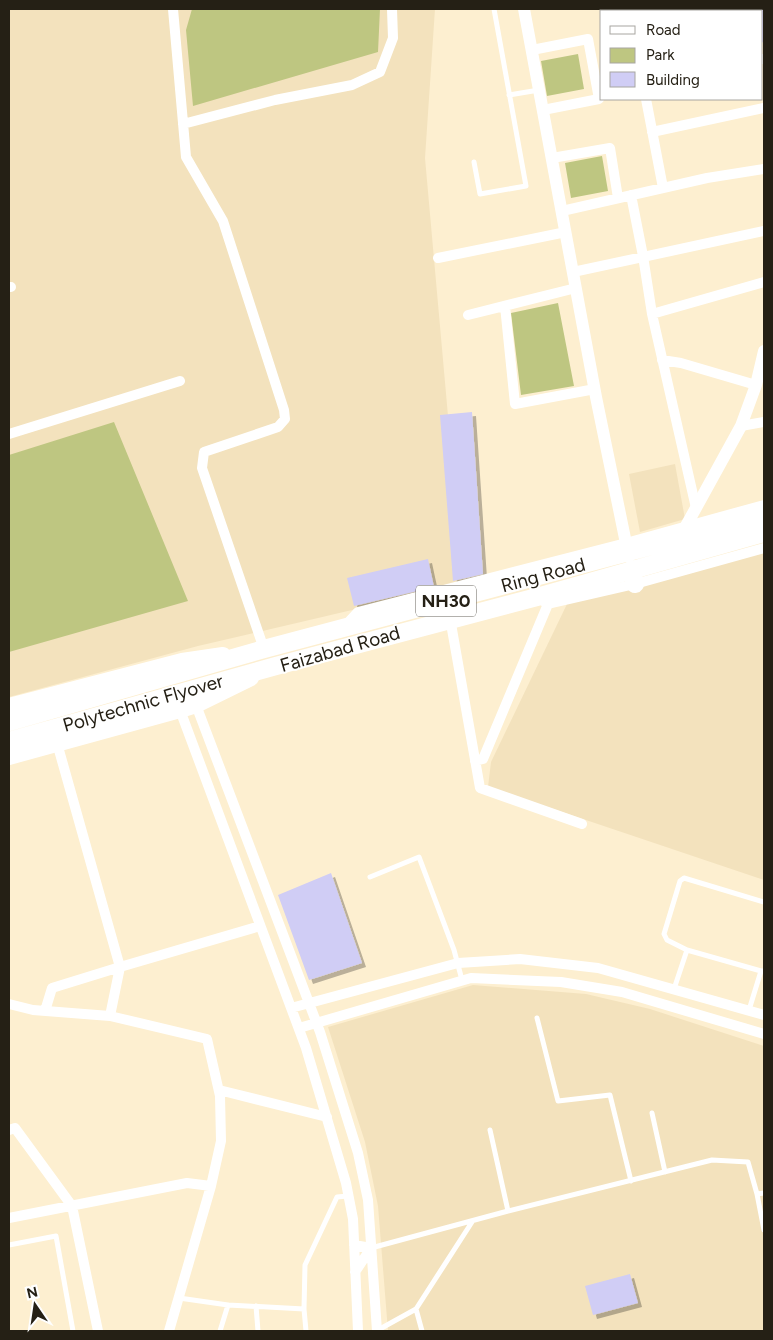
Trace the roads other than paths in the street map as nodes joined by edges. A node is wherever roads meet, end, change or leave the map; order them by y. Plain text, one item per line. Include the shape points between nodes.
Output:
1 (173, 9) edge
2 (392, 9) edge
3 (494, 9) edge
4 (524, 9) edge
5 (532, 50) junction
6 (540, 90) junction
7 (510, 95) junction
8 (646, 100) edge
9 (764, 108) edge
10 (543, 110) junction
11 (183, 124) junction
12 (652, 132) junction
13 (552, 158) junction
14 (474, 162) dead end
15 (764, 169) edge
16 (663, 188) junction
17 (631, 195) junction
18 (618, 198) junction
19 (562, 210) junction
20 (764, 231) edge
21 (566, 232) junction
22 (643, 256) junction
23 (438, 258) dead end
24 (573, 272) junction
25 (764, 282) edge
26 (576, 288) junction
27 (506, 306) junction
28 (652, 314) junction
29 (468, 315) dead end
30 (764, 351) edge
31 (662, 360) junction
32 (180, 382) dead end
33 (756, 385) junction
34 (594, 389) junction
35 (764, 422) edge
36 (741, 426) junction
37 (9, 434) edge
38 (764, 504) edge
39 (696, 508) junction
40 (764, 516) edge
41 (686, 526) junction
42 (764, 533) edge
43 (764, 548) edge
44 (631, 562) junction
45 (542, 601) junction
46 (450, 618) junction
47 (264, 649) junction
48 (276, 666) junction
49 (196, 705) junction
50 (9, 706) edge
51 (180, 710) junction
52 (9, 722) edge
53 (9, 741) edge
54 (57, 743) junction
55 (9, 757) edge
56 (475, 761) junction
57 (233, 803) junction
58 (217, 810) junction
59 (582, 824) dead end
60 (370, 877) dead end
61 (764, 902) edge
62 (260, 926) junction
63 (687, 950) junction
64 (458, 962) junction
65 (120, 967) junction
66 (763, 971) edge
67 (394, 980) junction
68 (462, 980) junction
69 (674, 990) junction
70 (398, 998) junction
71 (309, 1003) junction
72 (9, 1004) edge
73 (291, 1008) junction
74 (748, 1010) junction
75 (45, 1011) junction
76 (764, 1015) edge
77 (110, 1016) junction
78 (537, 1018) dead end
79 (316, 1023) junction
80 (299, 1028) junction
81 (764, 1034) edge
82 (219, 1090) junction
83 (652, 1113) dead end
84 (327, 1117) junction
85 (9, 1130) edge
86 (490, 1130) dead end
87 (665, 1172) junction
88 (631, 1181) junction
89 (211, 1186) junction
90 (764, 1193) edge
91 (757, 1194) junction
92 (348, 1196) junction
93 (72, 1206) junction
94 (508, 1211) junction
95 (9, 1218) edge
96 (472, 1222) junction
97 (764, 1230) edge
98 (9, 1245) edge
99 (354, 1245) junction
100 (371, 1248) junction
101 (355, 1272) junction
102 (178, 1298) junction
103 (228, 1305) junction
104 (256, 1306) junction
105 (416, 1308) junction
106 (304, 1309) junction
107 (73, 1331) edge
108 (98, 1331) edge
109 (169, 1331) edge
110 (220, 1331) edge
111 (258, 1331) edge
112 (306, 1331) edge
113 (358, 1331) edge
114 (377, 1331) edge
115 (422, 1331) edge

1 - 11 street
2 - 11 street via 392,38 380,72 352,86 275,100
3 - 7 lane
4 - 5 street
5 - 6 street
5 - 10 street via 588,39 599,99
6 - 7 lane
6 - 10 street
7 - 14 lane via 526,186 480,194
8 - 12 street
9 - 12 street
10 - 13 street
11 - 47 street via 186,157 223,221 284,410 285,419 278,428 204,452 202,468
12 - 16 street
13 - 18 street via 610,148
13 - 19 street
15 - 16 street
16 - 17 street
17 - 18 street
17 - 22 street
18 - 19 street
19 - 21 street
20 - 22 street
21 - 23 street
21 - 24 street
22 - 24 street
22 - 28 street
24 - 26 street
25 - 28 street
26 - 27 street
26 - 34 street
27 - 29 street
27 - 34 street via 515,404
28 - 31 street
30 - 33 street
31 - 33 street
31 - 39 street
32 - 37 street
33 - 36 street
34 - 44 street
35 - 36 street
36 - 39 street
38 - 41 street
39 - 41 street
40 - 44 highway, Ring Road / NH30
41 - 44 street
42 - 44 highway, Faizabad Road / NH30
43 - 44 street
44 - 45 highway, Faizabad Road / NH30
44 - 47 highway, Ring Road / NH30
45 - 46 highway, Faizabad Road / NH30
45 - 56 street via 483,759
46 - 48 highway, Faizabad Road / NH30
46 - 56 street
47 - 50 main road, Faizabad Road via 182,661
47 - 52 highway, Polytechnic Flyover / NH30
48 - 49 main road, Faizabad Road
48 - 53 highway, Polytechnic Flyover / NH30
49 - 51 main road, Faizabad Road
49 - 57 street
51 - 54 main road, Faizabad Road
51 - 58 street
54 - 55 main road, Faizabad Road
54 - 65 street
56 - 59 street via 480,788
57 - 58 street
57 - 71 street
58 - 62 street
60 - 64 lane via 419,857
61 - 63 lane via 684,878 680,881 664,934 667,940
62 - 65 street
62 - 73 street
63 - 66 lane
63 - 69 lane
64 - 67 street
64 - 68 lane
64 - 69 street via 520,959 598,968
65 - 75 street via 52,988
65 - 77 street
66 - 74 lane
67 - 70 street
67 - 71 street
68 - 70 street
68 - 81 street via 561,982 622,992
69 - 74 street
70 - 79 street
71 - 73 street
71 - 79 street
72 - 75 street
73 - 80 street
74 - 76 street
75 - 77 street
77 - 82 street via 207,1039
78 - 88 lane via 558,1101 610,1095
79 - 80 street
79 - 100 street via 358,1153 368,1200
80 - 84 street
82 - 84 street
82 - 89 street via 220,1141
83 - 87 lane
84 - 92 street
85 - 93 street via 15,1128
86 - 94 lane
87 - 88 lane
87 - 91 lane via 712,1160 748,1162
88 - 94 lane
89 - 93 street via 187,1183
89 - 102 street
90 - 91 lane
91 - 97 lane
92 - 99 street
92 - 106 lane via 337,1197 305,1265
93 - 95 street
93 - 108 street
94 - 96 lane
96 - 100 lane
96 - 105 lane
98 - 107 lane via 56,1236
99 - 100 street
99 - 101 street
100 - 101 street
100 - 114 street
101 - 113 street
102 - 103 lane
102 - 109 street
103 - 104 lane
103 - 110 lane
104 - 106 lane
104 - 111 lane
105 - 114 lane
105 - 115 lane
106 - 112 lane

